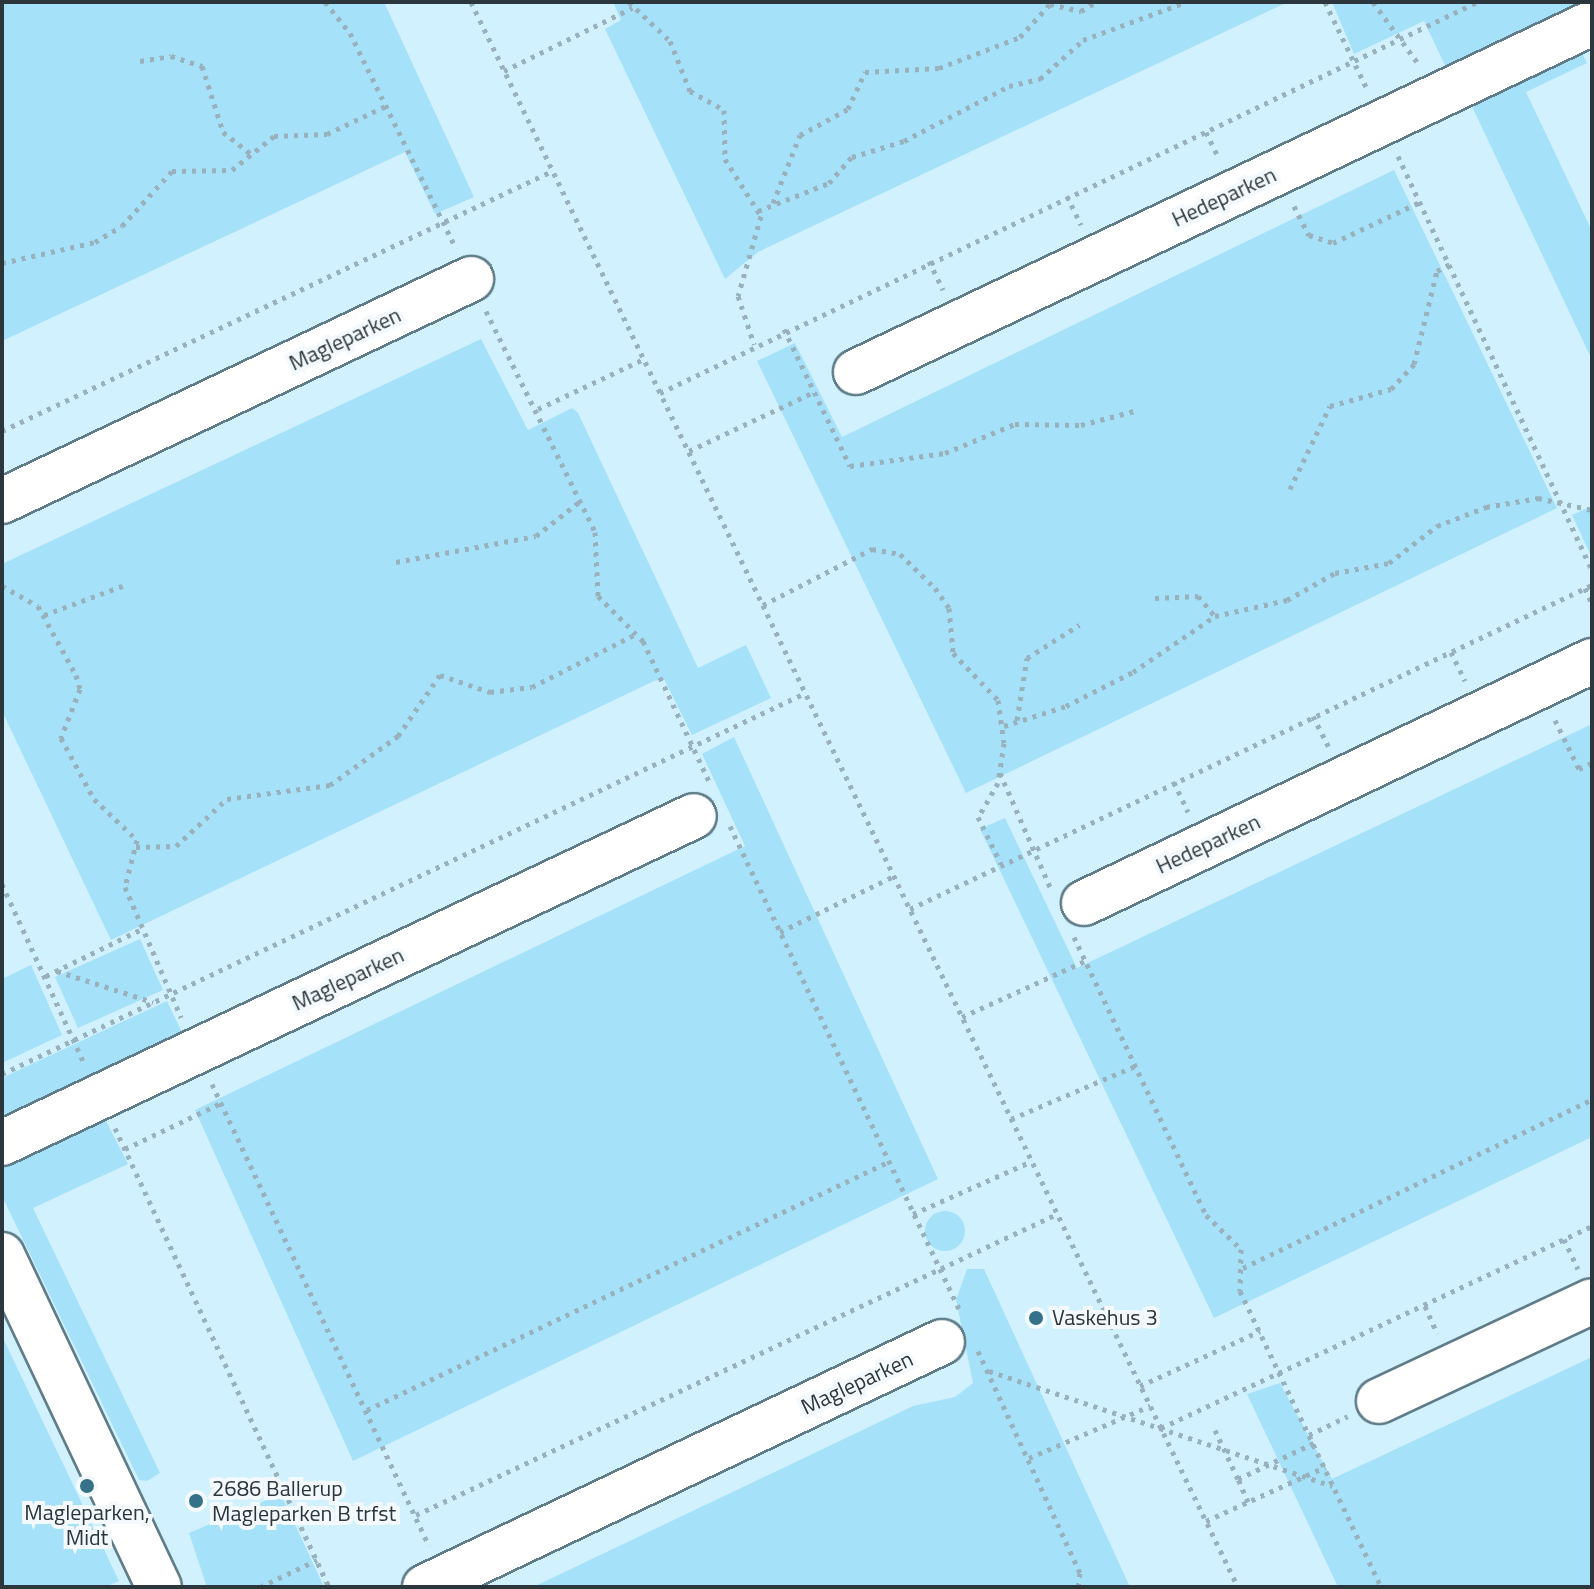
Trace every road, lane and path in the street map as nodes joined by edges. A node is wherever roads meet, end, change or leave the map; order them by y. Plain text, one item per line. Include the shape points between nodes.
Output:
1 (471, 2) edge
2 (1096, 2) edge
3 (1186, 2) edge
4 (1325, 2) edge
5 (1373, 2) edge
6 (1477, 2) edge
7 (631, 5) edge
8 (1592, 23) edge
9 (1399, 40) junction
10 (140, 61) dead end
11 (1354, 62) junction
12 (504, 71) junction
13 (1436, 97) junction
14 (388, 105) dead end
15 (1205, 132) junction
16 (1388, 136) junction
17 (251, 154) junction
18 (1216, 154) dead end
19 (552, 171) junction
20 (1067, 196) junction
21 (1420, 202) junction
22 (773, 203) junction
23 (758, 211) junction
24 (1298, 215) dead end
25 (1078, 220) dead end
26 (929, 261) junction
27 (2, 263) edge
28 (1450, 264) junction
29 (471, 279) dead end
30 (940, 284) dead end
31 (784, 329) junction
32 (754, 345) junction
33 (644, 359) junction
34 (856, 372) joint
35 (815, 391) junction
36 (660, 393) junction
37 (538, 409) dead end
38 (1138, 410) dead end
39 (2, 431) edge
40 (689, 451) junction
41 (1290, 489) dead end
42 (1560, 499) junction
43 (2, 501) edge
44 (579, 502) dead end
45 (1592, 510) edge
46 (396, 562) dead end
47 (1592, 570) edge
48 (125, 585) dead end
49 (1592, 585) edge
50 (1585, 588) junction
51 (1155, 598) dead end
52 (1592, 604) edge
53 (763, 605) junction
54 (44, 615) dead end
55 (1215, 616) junction
56 (1079, 625) dead end
57 (636, 634) dead end
58 (1451, 652) junction
59 (1592, 661) edge
60 (1463, 678) dead end
61 (805, 693) junction
62 (1313, 716) junction
63 (1017, 720) junction
64 (1004, 726) junction
65 (1563, 736) dead end
66 (1325, 742) dead end
67 (1592, 763) edge
68 (1000, 773) junction
69 (1174, 782) junction
70 (1186, 808) dead end
71 (694, 816) dead end
72 (136, 847) dead end
73 (1032, 849) junction
74 (1001, 864) junction
75 (894, 876) junction
76 (2, 884) edge
77 (910, 909) junction
78 (1069, 909) junction
79 (140, 930) dead end
80 (780, 932) dead end
81 (1085, 961) junction
82 (56, 971) junction
83 (46, 976) junction
84 (153, 1002) junction
85 (962, 1017) junction
86 (74, 1041) junction
87 (1135, 1066) junction
88 (2, 1074) edge
89 (100, 1096) junction
90 (1592, 1099) edge
91 (221, 1103) dead end
92 (1011, 1119) junction
93 (2, 1143) edge
94 (125, 1149) junction
95 (1032, 1161) junction
96 (888, 1162) dead end
97 (913, 1214) dead end
98 (1057, 1214) junction
99 (1592, 1226) edge
100 (1564, 1239) junction
101 (2, 1255) edge
102 (1243, 1268) junction
103 (1584, 1282) edge
104 (1425, 1306) junction
105 (1435, 1328) dead end
106 (1260, 1331) junction
107 (942, 1342) dead end
108 (988, 1370) dead end
109 (1282, 1374) junction
110 (1140, 1386) junction
111 (1379, 1401) dead end
112 (1150, 1406) junction
113 (367, 1410) dead end
114 (1127, 1417) junction
115 (1161, 1428) junction
116 (1215, 1430) dead end
117 (1314, 1443) junction
118 (1223, 1449) junction
119 (1029, 1458) dead end
120 (1272, 1466) junction
121 (1325, 1467) junction
122 (1306, 1477) junction
123 (1238, 1479) junction
124 (1333, 1486) junction
125 (1248, 1502) junction
126 (416, 1515) dead end
127 (1206, 1521) junction
128 (317, 1560) junction
129 (159, 1587) edge
130 (260, 1587) edge
131 (329, 1587) edge
132 (425, 1587) edge
133 (1238, 1587) edge
134 (1381, 1587) edge

1 - 12 path
2 - 22 path via 1081,11 1050,4 1020,37 939,68 865,72 848,109 800,135
3 - 22 path via 1083,40 1040,79 1009,86 904,141 852,157 829,183
4 - 11 path
5 - 9 path
6 - 9 path
7 - 12 path
7 - 23 path via 670,41 690,91 724,110 725,159
8 - 13 street, Hedeparken
9 - 11 path
9 - 13 path via 1409,44
10 - 17 path via 171,56 202,66 223,132
11 - 15 path
11 - 16 path
12 - 19 path
13 - 16 street, Hedeparken
14 - 17 path via 327,134 274,136
15 - 18 path
15 - 20 path
16 - 21 path
16 - 34 street, Hedeparken
17 - 27 path via 232,170 172,171 122,226 95,242
19 - 33 path
19 - 39 path
20 - 25 path
20 - 26 path
21 - 24 path via 1333,243 1309,235
21 - 28 path
22 - 23 path
23 - 32 path via 758,246 738,296
26 - 30 path
26 - 31 path
28 - 41 path via 1437,271 1414,364 1391,389 1330,406
28 - 42 path
29 - 43 street, Magleparken
31 - 32 path
31 - 35 path
32 - 36 path
33 - 36 path
33 - 37 path
34 - 35 path
35 - 38 path via 850,466 945,453 1015,424 1081,425
35 - 40 path
36 - 40 path
40 - 53 path
42 - 45 path
42 - 47 path
42 - 55 path via 1486,507 1437,526 1389,563 1335,573 1287,600
44 - 46 path via 536,536
48 - 54 path
49 - 50 path
50 - 52 path
50 - 58 path
51 - 55 path via 1198,596
53 - 61 path
53 - 64 path via 860,553 900,554 949,608 953,653 998,700
55 - 63 path via 1133,672
56 - 63 path via 1027,658
57 - 72 path via 532,687 490,692 440,675 398,736 330,785 227,799 176,846
58 - 60 path
58 - 62 path
59 - 78 street, Hedeparken
61 - 75 path
61 - 84 path
62 - 66 path
62 - 69 path
63 - 64 path
64 - 68 path
65 - 67 path via 1579,769
68 - 73 path
68 - 74 path via 978,817
69 - 70 path
69 - 73 path
71 - 89 street, Magleparken
73 - 74 path
73 - 78 path
74 - 77 path
75 - 77 path
75 - 80 path
76 - 83 path
77 - 85 path
78 - 81 path
79 - 82 path
81 - 85 path
81 - 87 path
82 - 83 path
82 - 84 path
83 - 86 path
84 - 86 path
85 - 92 path
86 - 88 path
86 - 89 path
87 - 92 path
87 - 102 path via 1206,1215 1233,1236
89 - 93 street, Magleparken
89 - 94 path
90 - 102 path
91 - 94 path
92 - 95 path
94 - 128 path
95 - 97 path
95 - 98 path
96 - 113 path
98 - 110 path
98 - 126 path
99 - 100 path
100 - 103 path
100 - 104 path
101 - 129 street
102 - 106 path via 1240,1291
103 - 111 street
104 - 105 path
104 - 109 path
106 - 109 path
106 - 110 path
107 - 132 street, Magleparken
108 - 114 path
109 - 115 path
109 - 117 path
110 - 112 path
112 - 114 path
112 - 115 path
114 - 115 path
114 - 119 path
115 - 118 path
115 - 127 path
116 - 118 path
117 - 120 path
117 - 121 path
118 - 120 path
118 - 123 path
120 - 122 path
120 - 123 path
121 - 122 path
121 - 124 path
122 - 124 path
122 - 125 path
123 - 125 path
124 - 134 path
125 - 127 path
127 - 133 path
128 - 130 path
128 - 131 path

